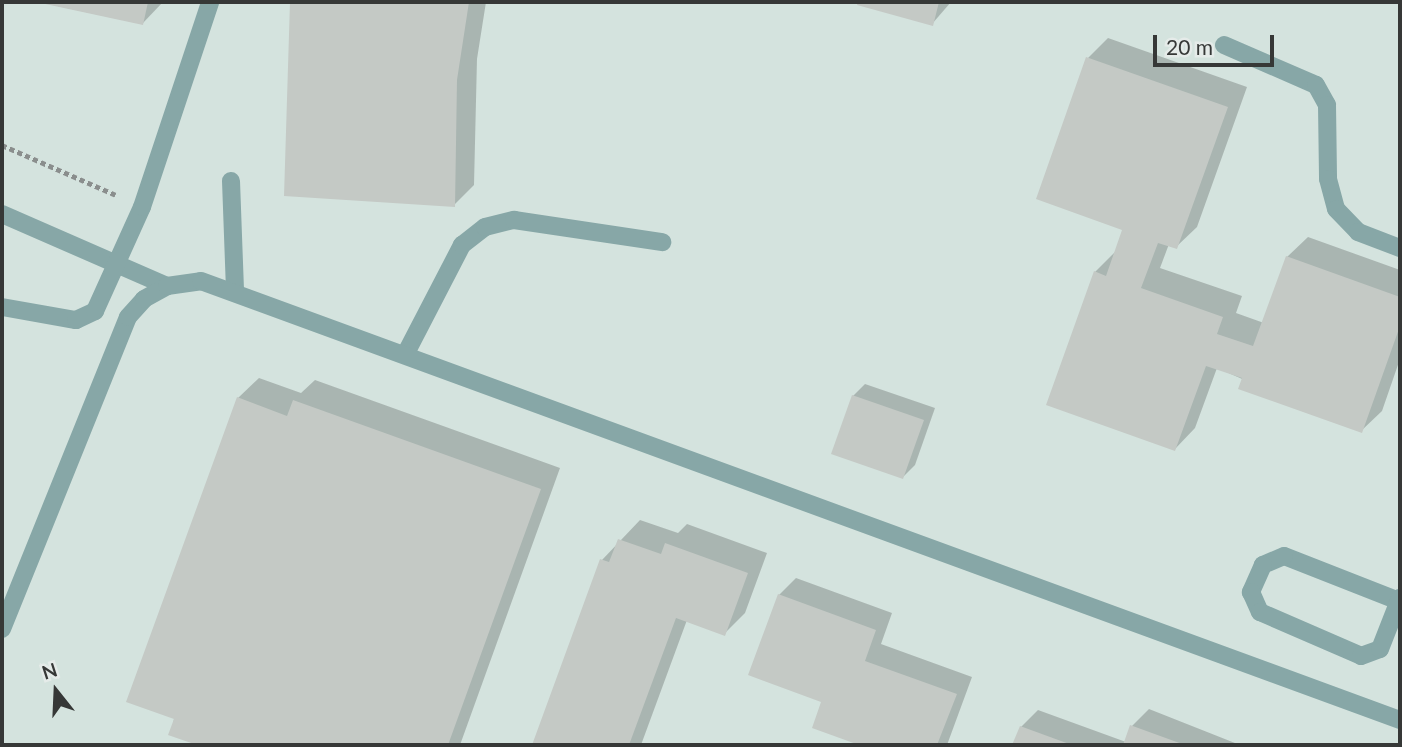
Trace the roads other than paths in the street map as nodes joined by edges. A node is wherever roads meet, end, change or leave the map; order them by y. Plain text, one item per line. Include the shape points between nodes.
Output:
1 (210, 2) edge
2 (1224, 45) dead end
3 (231, 181) dead end
4 (2, 214) edge
5 (662, 242) dead end
6 (1400, 248) edge
7 (116, 266) junction
8 (167, 286) junction
9 (235, 291) junction
10 (2, 307) edge
11 (405, 353) junction
12 (1400, 600) edge
13 (2, 629) edge
14 (1400, 720) edge

1 - 7 street via 142,207
2 - 6 street via 1316,85 1327,105 1328,179 1335,209 1358,232
3 - 9 street
4 - 7 street
5 - 11 street via 514,220 485,227 462,245
7 - 8 street
7 - 10 street via 95,311 84,319
8 - 9 street via 201,281
8 - 13 street via 145,299 128,317
9 - 11 street
11 - 14 street
12 - 12 street via 1283,556 1263,565 1251,592 1260,612 1361,656 1380,649

